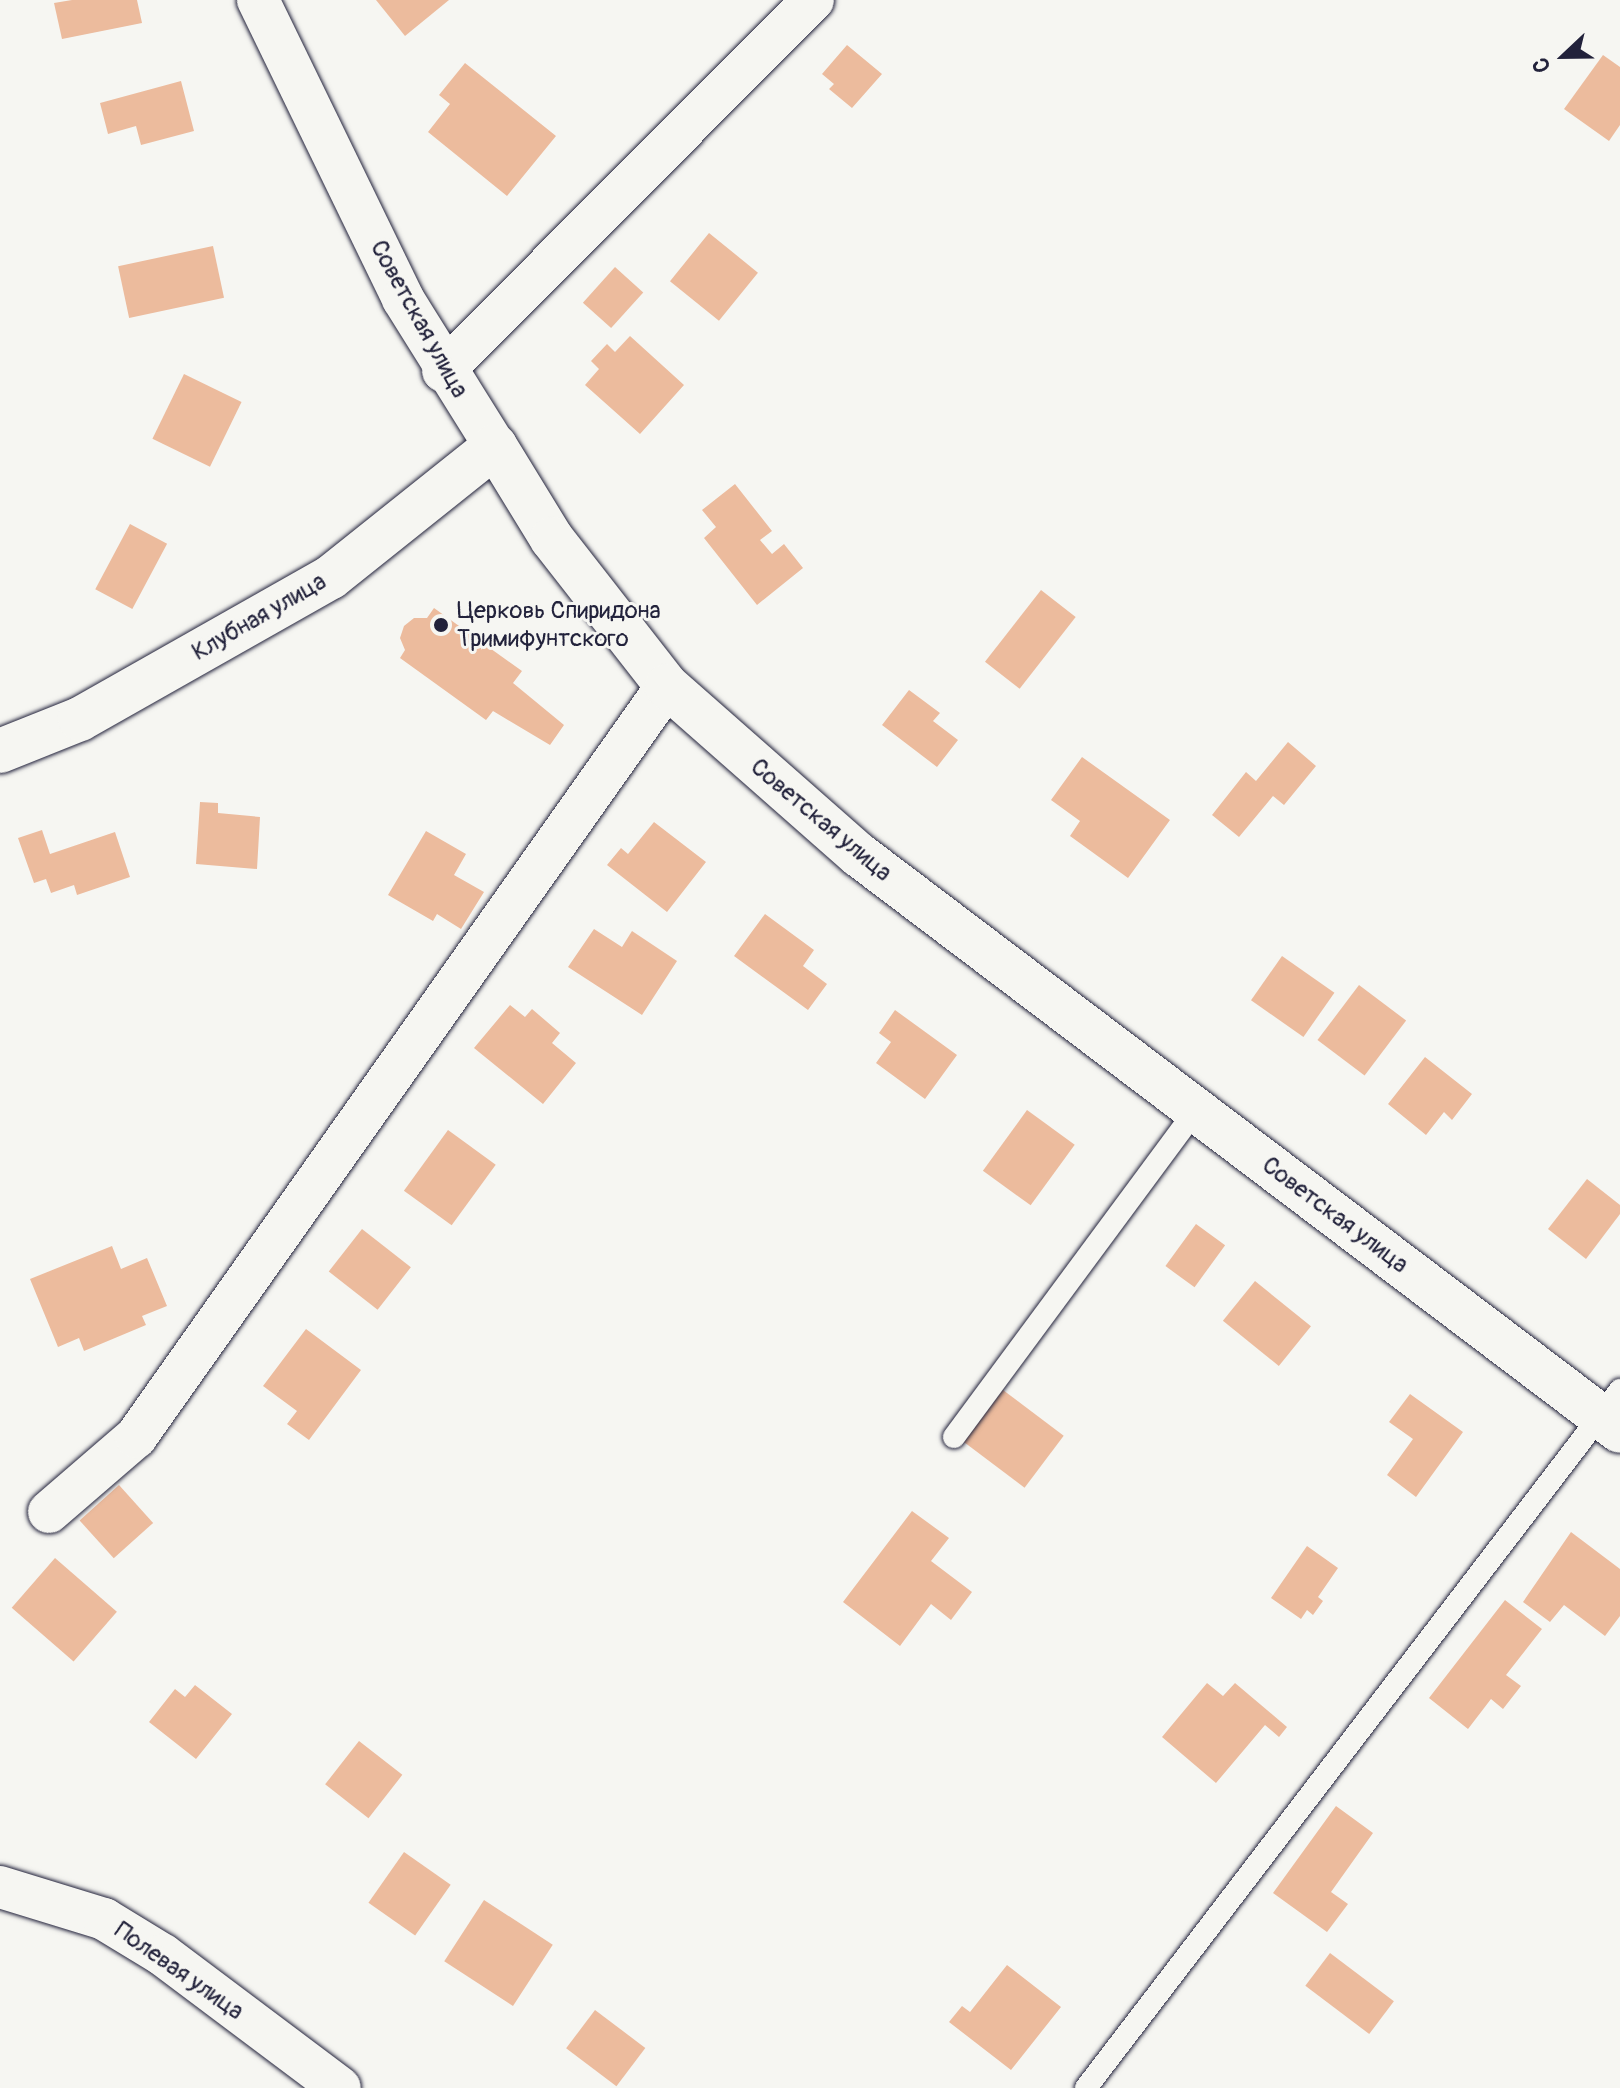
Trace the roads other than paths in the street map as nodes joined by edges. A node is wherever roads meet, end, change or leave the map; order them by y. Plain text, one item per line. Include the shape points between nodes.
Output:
1 (258, 0) edge
2 (813, 0) edge
3 (443, 371) junction
4 (495, 446) junction
5 (667, 686) junction
6 (0, 751) edge
7 (1196, 1110) junction
8 (1613, 1412) edge
9 (954, 1437) dead end
10 (49, 1512) dead end
11 (0, 1887) edge
12 (340, 2088) edge
13 (1086, 2088) edge

1 - 3 street, Советская улица
2 - 3 street
3 - 4 street, Советская улица
4 - 5 street, Советская улица via 552,539
4 - 6 street, Клубная улица via 331,577 80,719
5 - 7 street, Советская улица via 859,855
5 - 10 street via 136,1437
7 - 8 street, Советская улица
7 - 9 lane
8 - 13 lane
11 - 12 street, Полевая улица via 104,1919 163,1955

